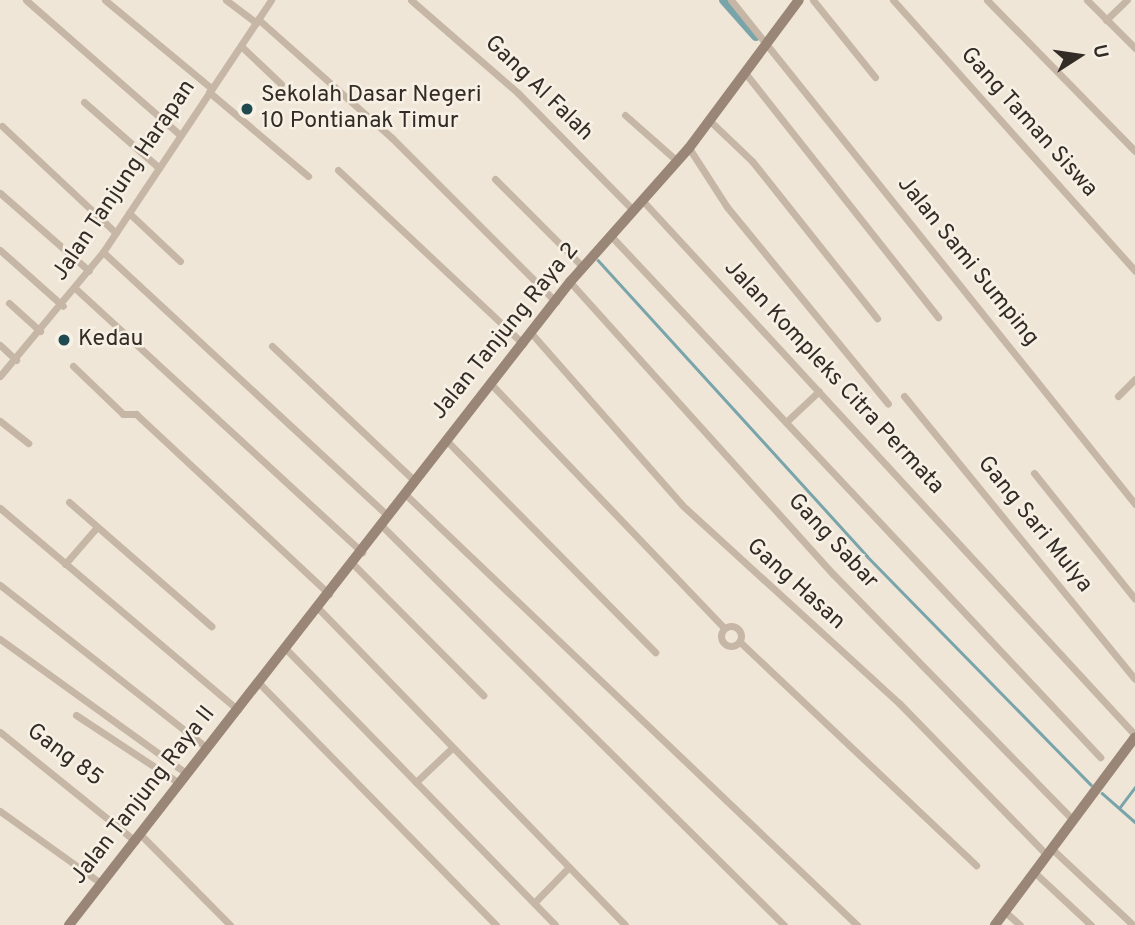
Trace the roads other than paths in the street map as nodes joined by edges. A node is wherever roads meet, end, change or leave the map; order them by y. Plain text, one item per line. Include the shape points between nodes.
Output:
1 (26, 0) edge
2 (105, 0) edge
3 (226, 0) edge
4 (271, 0) edge
5 (411, 0) edge
6 (731, 0) edge
7 (799, 0) edge
8 (813, 0) edge
9 (893, 0) edge
10 (987, 0) edge
11 (1087, 0) edge
12 (1127, 0) edge
13 (1106, 20) junction
14 (257, 21) junction
15 (769, 43) junction
16 (241, 46) junction
17 (1135, 48) edge
18 (746, 74) junction
19 (875, 77) dead end
20 (281, 84) dead end
21 (210, 90) junction
22 (84, 102) dead end
23 (625, 115) dead end
24 (709, 120) junction
25 (2, 126) dead end
26 (180, 135) junction
27 (689, 148) junction
28 (1135, 151) edge
29 (677, 161) junction
30 (159, 167) junction
31 (338, 170) dead end
32 (308, 176) dead end
33 (495, 179) dead end
34 (0, 193) edge
35 (642, 200) junction
36 (633, 210) junction
37 (129, 213) junction
38 (116, 233) junction
39 (611, 236) junction
40 (0, 250) edge
41 (103, 252) junction
42 (180, 261) dead end
43 (583, 267) junction
44 (89, 271) junction
45 (1135, 271) edge
46 (570, 282) junction
47 (76, 289) junction
48 (556, 302) junction
49 (9, 303) dead end
50 (62, 306) junction
51 (939, 317) dead end
52 (877, 318) dead end
53 (40, 331) junction
54 (532, 334) junction
55 (523, 344) junction
56 (0, 345) edge
57 (272, 346) dead end
58 (16, 360) junction
59 (73, 366) dead end
60 (0, 376) edge
61 (1135, 379) edge
62 (491, 384) junction
63 (819, 391) junction
64 (904, 396) dead end
65 (1118, 396) dead end
66 (888, 404) dead end
67 (0, 421) edge
68 (786, 422) junction
69 (446, 440) junction
70 (28, 443) dead end
71 (1034, 473) dead end
72 (415, 481) junction
73 (405, 494) junction
74 (69, 502) dead end
75 (1135, 504) edge
76 (0, 508) edge
77 (385, 520) junction
78 (97, 527) junction
79 (362, 552) junction
80 (65, 564) junction
81 (353, 564) junction
82 (0, 585) edge
83 (329, 594) junction
84 (1135, 598) edge
85 (318, 608) junction
86 (211, 626) dead end
87 (724, 628) junction
88 (0, 639) edge
89 (740, 642) junction
90 (286, 649) junction
91 (655, 652) dead end
92 (1135, 679) edge
93 (260, 684) junction
94 (251, 694) joint
95 (483, 695) dead end
96 (238, 710) junction
97 (76, 715) dead end
98 (0, 732) edge
99 (1135, 736) edge
100 (206, 747) junction
101 (453, 748) junction
102 (1100, 757) dead end
103 (183, 778) junction
104 (416, 782) junction
105 (0, 811) edge
106 (1073, 820) junction
107 (138, 837) junction
108 (1048, 851) junction
109 (976, 865) dead end
110 (569, 867) junction
111 (1034, 871) junction
112 (102, 884) junction
113 (534, 903) junction
114 (1004, 911) junction
115 (69, 925) edge
116 (230, 925) edge
117 (496, 925) edge
118 (555, 925) edge
119 (625, 925) edge
120 (784, 925) edge
121 (857, 925) edge
122 (995, 925) edge
123 (1020, 925) edge
124 (1091, 925) edge
125 (1133, 925) edge

1 - 26 street
2 - 21 street
3 - 14 street
4 - 14 street, Jalan Tanjung Harapan
5 - 36 street, Gang Al Falah via 518,93
6 - 15 street, Jalan Sami Sumping
7 - 15 street, Jalan Tanjung Raya 2
8 - 19 street
9 - 45 street, Gang Taman Siswa
10 - 28 street
11 - 13 street
12 - 13 street
13 - 17 street
14 - 16 street, Jalan Tanjung Harapan
14 - 48 street via 385,131
15 - 18 street, Jalan Tanjung Raya 2
15 - 75 street, Jalan Sami Sumping
16 - 20 street
16 - 21 street, Jalan Tanjung Harapan
18 - 24 street, Jalan Tanjung Raya 2
18 - 51 street
21 - 26 street, Jalan Tanjung Harapan
21 - 32 street
22 - 30 street
23 - 29 street
24 - 27 street, Jalan Tanjung Raya 2
24 - 52 street via 759,170
25 - 38 street
26 - 30 street, Jalan Tanjung Harapan
27 - 29 street, Jalan Tanjung Raya 2
27 - 66 street via 727,207
29 - 35 street, Jalan Tanjung Raya 2
30 - 37 street, Jalan Tanjung Harapan
31 - 55 street
33 - 43 street
34 - 44 street
35 - 36 street, Jalan Tanjung Raya 2
35 - 63 street, Jalan Kompleks Citra Permata
36 - 39 street, Jalan Tanjung Raya 2
37 - 38 street, Jalan Tanjung Harapan
37 - 42 street
38 - 41 street, Jalan Tanjung Harapan
39 - 43 street, Jalan Tanjung Raya 2
39 - 68 street
40 - 50 street
41 - 44 street, Jalan Tanjung Harapan
41 - 77 street
43 - 46 street, Jalan Tanjung Raya 2
44 - 47 street, Jalan Tanjung Harapan
46 - 48 street, Jalan Tanjung Raya 2
46 - 106 street, Gang Sabar via 833,574
47 - 50 street, Jalan Tanjung Harapan
47 - 79 street
48 - 54 street, Jalan Tanjung Raya 2
49 - 53 street
50 - 53 street, Jalan Tanjung Harapan
53 - 58 street, Jalan Tanjung Harapan
54 - 55 street, Jalan Tanjung Raya 2
54 - 108 street, Gang Hasan via 682,505 899,703
55 - 62 street, Jalan Tanjung Raya 2
56 - 58 street
57 - 72 street
58 - 60 street, Jalan Tanjung Harapan
59 - 83 street via 123,414 135,414
61 - 65 street
62 - 69 street, Jalan Tanjung Raya 2
62 - 87 street
63 - 68 street
63 - 99 street, Jalan Kompleks Citra Permata
64 - 92 street, Gang Sari Mulya
67 - 70 street
68 - 102 street
69 - 72 street, Jalan Tanjung Raya 2
69 - 91 street
71 - 84 street
72 - 73 street, Jalan Tanjung Raya 2
73 - 77 street, Jalan Tanjung Raya 2
73 - 121 street
74 - 78 street
76 - 80 street
77 - 79 street, Jalan Tanjung Raya 2
77 - 120 street
78 - 80 street
78 - 86 street
79 - 81 street, Jalan Tanjung Raya 2
80 - 96 street
81 - 83 street, Jalan Tanjung Raya 2
81 - 95 street
82 - 100 street
83 - 85 street, Jalan Tanjung Raya 2
85 - 90 street, Jalan Tanjung Raya 2
85 - 101 street
87 - 89 street via 738,628
87 - 89 street via 723,642
88 - 103 street
89 - 109 street
90 - 93 street, Jalan Tanjung Raya 2
90 - 104 street
93 - 94 street, Jalan Tanjung Raya 2
93 - 117 street
94 - 96 street, Jalan Tanjung Raya II
96 - 100 street, Jalan Tanjung Raya II
97 - 103 street
98 - 107 street, Gang 85
99 - 106 street
100 - 103 street, Jalan Tanjung Raya II
101 - 104 street
101 - 110 street
103 - 107 street, Jalan Tanjung Raya II
104 - 113 street
105 - 112 street
106 - 108 street
107 - 112 street, Jalan Tanjung Raya II
107 - 116 street, Gang 85
108 - 111 street
108 - 125 street, Gang Hasan
110 - 113 street
110 - 119 street
111 - 114 street
111 - 124 street
112 - 115 street, Jalan Tanjung Raya II
113 - 118 street
114 - 122 street
114 - 123 street

